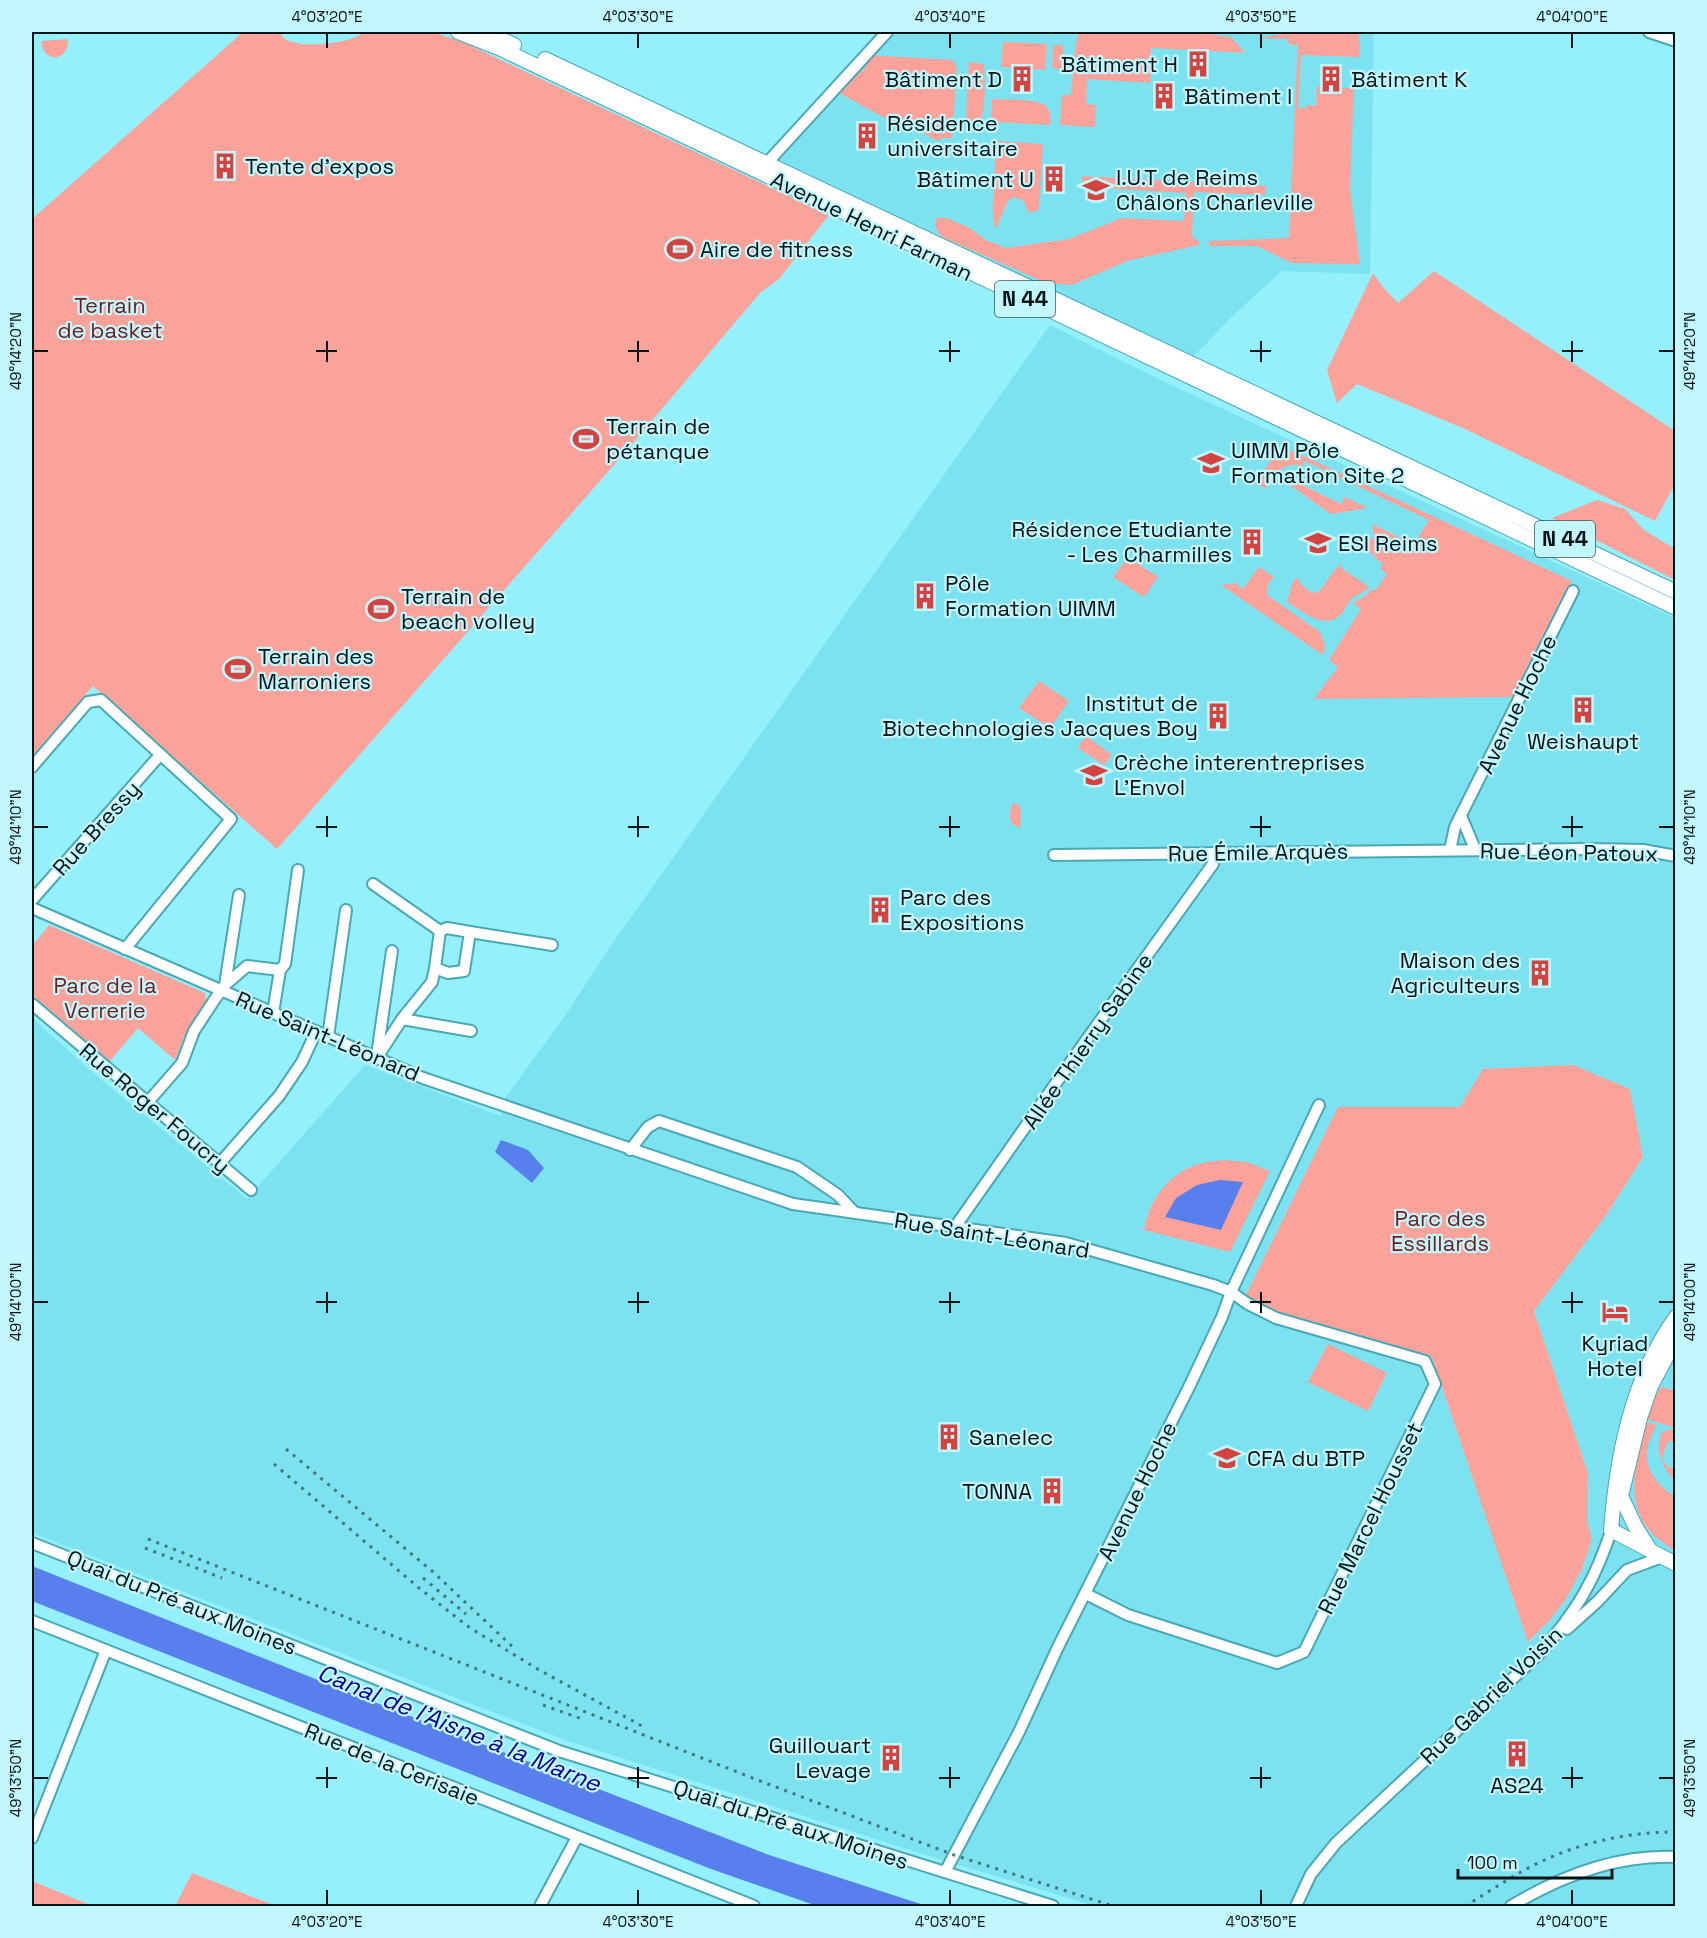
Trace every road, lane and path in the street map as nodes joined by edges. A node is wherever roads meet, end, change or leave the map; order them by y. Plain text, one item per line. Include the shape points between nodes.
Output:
1 (458, 32) edge
2 (486, 32) edge
3 (887, 32) edge
4 (1649, 32) edge
5 (1676, 41) edge
6 (766, 164) junction
7 (1573, 591) dead end
8 (1676, 592) edge
9 (1676, 608) edge
10 (160, 755) junction
11 (32, 766) edge
12 (1461, 816) junction
13 (1474, 849) junction
14 (1450, 850) junction
15 (1461, 850) joint
16 (1214, 853) junction
17 (1054, 855) dead end
18 (1676, 856) edge
19 (298, 870) dead end
20 (373, 884) dead end
21 (239, 895) dead end
22 (32, 900) edge
23 (32, 908) edge
24 (346, 910) dead end
25 (440, 931) junction
26 (470, 932) junction
27 (552, 945) dead end
28 (125, 949) junction
29 (392, 951) dead end
30 (435, 968) junction
31 (280, 970) junction
32 (223, 988) junction
33 (32, 1004) edge
34 (273, 1013) junction
35 (402, 1019) junction
36 (471, 1031) dead end
37 (316, 1032) junction
38 (328, 1037) junction
39 (376, 1059) junction
40 (148, 1102) junction
41 (1319, 1106) dead end
42 (630, 1150) junction
43 (220, 1163) junction
44 (251, 1190) dead end
45 (855, 1214) junction
46 (955, 1227) junction
47 (1231, 1292) junction
48 (1676, 1317) edge
49 (1676, 1339) edge
50 (1670, 1357) edge
51 (1621, 1496) junction
52 (1611, 1530) junction
53 (32, 1543) edge
54 (1656, 1554) junction
55 (1676, 1564) edge
56 (1086, 1594) junction
57 (32, 1621) edge
58 (106, 1650) junction
59 (1538, 1655) junction
60 (577, 1837) junction
61 (32, 1838) edge
62 (1676, 1857) edge
63 (945, 1872) junction
64 (540, 1906) edge
65 (753, 1906) edge
66 (1053, 1906) edge
67 (1296, 1906) edge
68 (1511, 1906) edge

1 - 9 main road, Avenue Henri Farman / N 44 via 509,52
2 - 6 main road, Avenue Henri Farman / N 44
3 - 6 street
4 - 5 street
6 - 8 main road, Avenue Henri Farman / N 44
7 - 12 street, Avenue Hoche
10 - 11 street via 101,700 95,700 88,702
10 - 22 street, Rue Bressy
10 - 28 street via 231,819
12 - 13 street
12 - 14 street, Avenue Hoche
13 - 15 street, Rue Léon Patoux
13 - 18 street, Rue Léon Patoux via 1642,850
14 - 15 street, Rue Émile Arquès
14 - 16 street, Rue Émile Arquès
16 - 17 street, Rue Émile Arquès
16 - 46 street, Allée Thierry Sabine via 1213,864
19 - 31 street via 285,964
20 - 25 street
21 - 32 street
23 - 28 street, Rue Saint-Léonard
24 - 38 street
25 - 26 street via 447,928
25 - 30 street
26 - 27 street
26 - 30 street via 465,971 448,973
28 - 32 street, Rue Saint-Léonard
29 - 39 street
30 - 35 street via 432,982
31 - 32 street via 247,966
31 - 34 street
32 - 34 street, Rue Saint-Léonard
32 - 40 street via 194,1031 182,1063
33 - 40 street, Rue Roger Foucry
34 - 37 street, Rue Saint-Léonard
35 - 36 street
35 - 39 street
37 - 38 street, Rue Saint-Léonard
37 - 43 street via 279,1096
38 - 39 street, Rue Saint-Léonard
39 - 42 street, Rue Saint-Léonard
40 - 43 street, Rue Roger Foucry
41 - 47 street, Avenue Hoche
42 - 45 street, Rue Saint-Léonard via 793,1204
42 - 45 street via 648,1127 659,1121 796,1167 838,1195
43 - 44 street, Rue Roger Foucry
45 - 46 street, Rue Saint-Léonard
46 - 47 street, Rue Saint-Léonard via 1066,1242
47 - 56 street, Avenue Hoche via 1189,1387
47 - 56 street, Rue Marcel Housset via 1276,1318 1425,1361 1435,1384 1304,1652 1278,1663 1128,1615
48 - 52 main road, Rue Gabriel Voisin via 1663,1335 1631,1407
49 - 50 main road
50 - 51 main road via 1651,1386
51 - 52 street
51 - 54 main road via 1635,1526
52 - 54 main road
52 - 59 street, Rue Gabriel Voisin via 1592,1582 1567,1622
53 - 63 street, Quai du Pré aux Moines via 559,1750
54 - 55 main road
54 - 59 street via 1627,1570 1598,1602
56 - 63 street, Avenue Hoche via 986,1798
57 - 58 street, Rue de la Cerisaie
58 - 60 street, Rue de la Cerisaie
58 - 61 street
59 - 67 street, Rue Gabriel Voisin via 1336,1843 1311,1874
60 - 64 street
60 - 65 street, Rue de la Cerisaie
62 - 68 street via 1613,1862 1551,1883
63 - 66 street, Quai du Pré aux Moines

